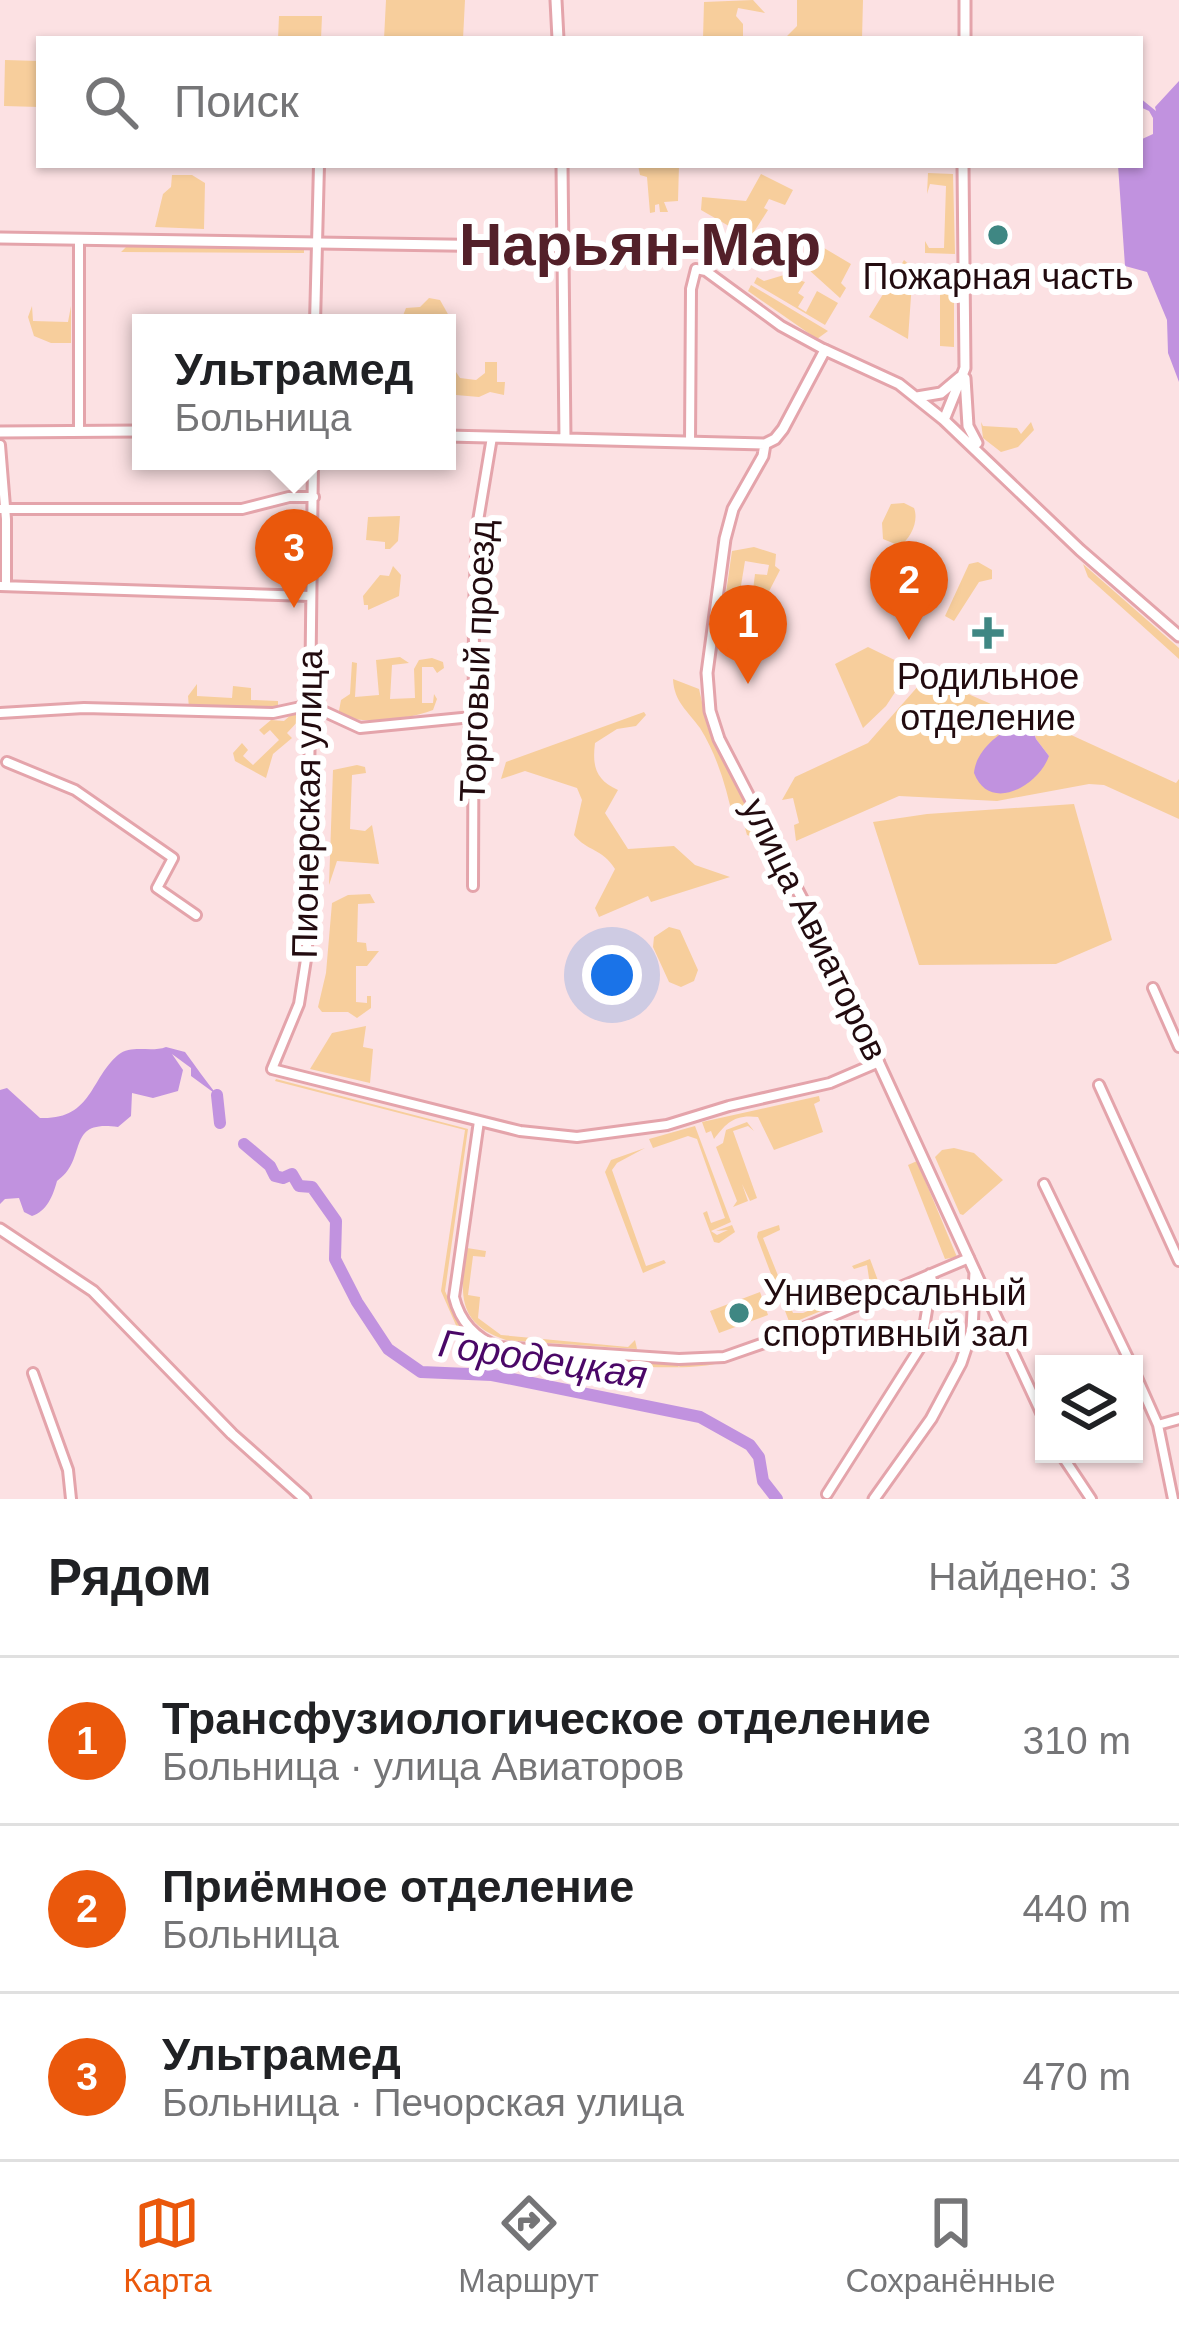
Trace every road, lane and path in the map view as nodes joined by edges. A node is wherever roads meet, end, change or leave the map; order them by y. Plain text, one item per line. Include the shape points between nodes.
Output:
1 (556, 0) edge
2 (964, 0) edge
3 (557, 36) edge
4 (965, 36) edge
5 (319, 168) edge
6 (562, 168) edge
7 (963, 168) edge
8 (0, 238) edge
9 (79, 240) junction
10 (316, 244) junction
11 (565, 247) junction
12 (315, 314) edge
13 (825, 350) junction
14 (964, 371) junction
15 (916, 398) junction
16 (966, 408) junction
17 (946, 422) junction
18 (79, 431) junction
19 (132, 431) edge
20 (0, 432) edge
21 (456, 436) edge
22 (492, 437) junction
23 (566, 439) junction
24 (691, 442) junction
25 (765, 444) junction
26 (0, 445) edge
27 (314, 470) edge
28 (1004, 474) junction
29 (314, 497) junction
30 (3, 509) edge
31 (3, 586) edge
32 (310, 596) junction
33 (1179, 636) edge
34 (310, 705) junction
35 (0, 713) edge
36 (472, 717) junction
37 (7, 762) dead end
38 (473, 886) dead end
39 (196, 915) dead end
40 (1153, 988) dead end
41 (1179, 1047) edge
42 (880, 1061) junction
43 (1099, 1085) dead end
44 (478, 1121) junction
45 (1044, 1184) dead end
46 (0, 1229) edge
47 (968, 1258) junction
48 (1179, 1261) edge
49 (975, 1272) junction
50 (930, 1274) junction
51 (1127, 1355) edge
52 (33, 1373) dead end
53 (1143, 1390) edge
54 (1035, 1400) edge
55 (1179, 1419) edge
56 (1158, 1425) junction
57 (1066, 1463) edge
58 (827, 1494) dead end
59 (70, 1499) edge
60 (304, 1499) edge
61 (874, 1499) edge
62 (1091, 1499) edge
63 (1173, 1499) edge

1 - 3 main road
2 - 4 main road
5 - 10 street
6 - 11 main road
7 - 14 main road
8 - 9 main road
9 - 10 main road
9 - 18 street
10 - 11 main road
10 - 12 street
11 - 23 main road
13 - 15 main road
13 - 24 street via 696,269
13 - 25 main road, улица Авиаторов via 783,429
14 - 15 main road via 941,393
14 - 16 main road
14 - 17 main road
15 - 17 main road
16 - 17 main road
16 - 28 main road via 971,434
17 - 28 main road
18 - 19 main road
18 - 20 main road
21 - 22 main road
22 - 23 main road
22 - 36 street, Торговый проезд via 477,527
23 - 24 main road
24 - 25 main road
25 - 42 main road, улица Авиаторов via 725,539 707,673 710,712
26 - 30 street
27 - 29 street, Пионерская улица
28 - 33 main road
29 - 30 street via 242,509
29 - 32 street, Пионерская улица
30 - 31 street
31 - 32 street
32 - 34 street, Пионерская улица
34 - 35 street via 273,713
34 - 36 street via 361,728
34 - 44 street, Пионерская улица via 305,967 272,1069
36 - 38 street, Торговый проезд
37 - 39 street via 76,790 173,858 157,888
40 - 41 street
42 - 44 street via 813,1088 641,1131 558,1137
42 - 47 main road, улица Авиаторов
43 - 48 street
44 - 50 street via 454,1297 464,1322 491,1344 724,1357
45 - 51 street
46 - 60 main road via 93,1291
47 - 49 main road, улица Авиаторов
47 - 50 street
49 - 54 street
49 - 61 main road via 961,1363
50 - 58 street via 921,1346
52 - 59 street via 68,1470
53 - 56 street
55 - 56 street
56 - 63 street
57 - 62 street

